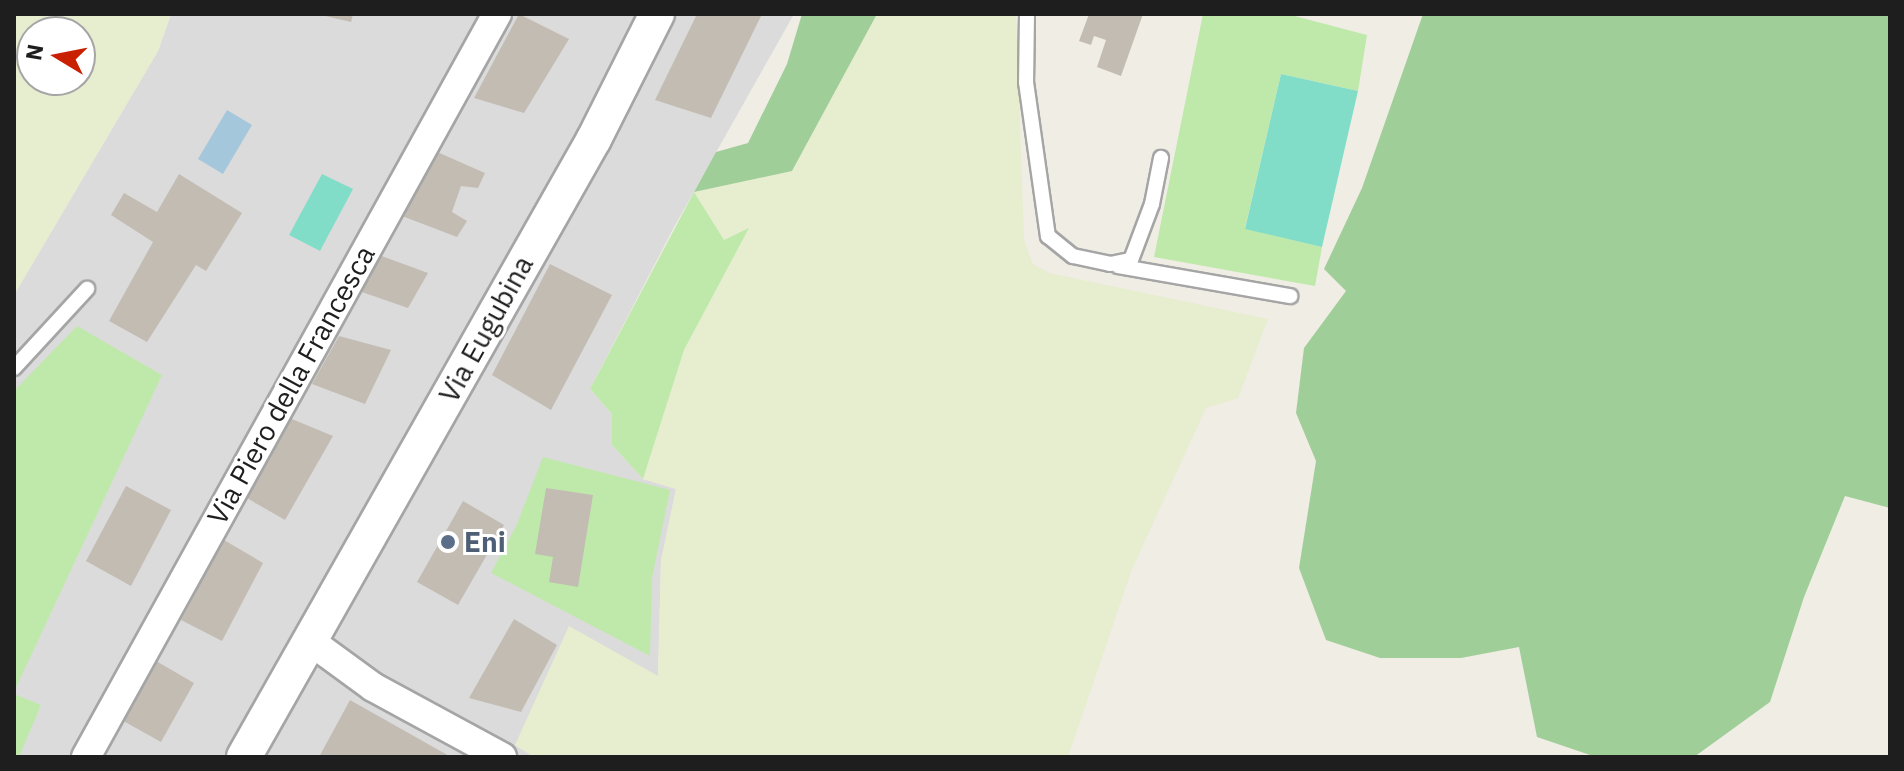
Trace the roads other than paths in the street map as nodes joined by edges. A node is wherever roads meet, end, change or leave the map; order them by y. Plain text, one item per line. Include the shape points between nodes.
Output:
1 (497, 14) edge
2 (1027, 14) edge
3 (655, 18) edge
4 (1161, 158) dead end
5 (1110, 264) junction
6 (87, 289) dead end
7 (1290, 296) dead end
8 (14, 368) edge
9 (310, 641) junction
10 (86, 757) edge
11 (244, 757) edge
12 (502, 757) edge

1 - 10 street, Via Piero della Francesca
2 - 5 lane via 1026,82 1048,236 1073,256
3 - 9 street, Via Eugubina via 594,139
4 - 5 lane via 1152,204 1131,260
5 - 7 lane
6 - 8 lane
9 - 11 street, Via Eugubina
9 - 12 street via 373,687

